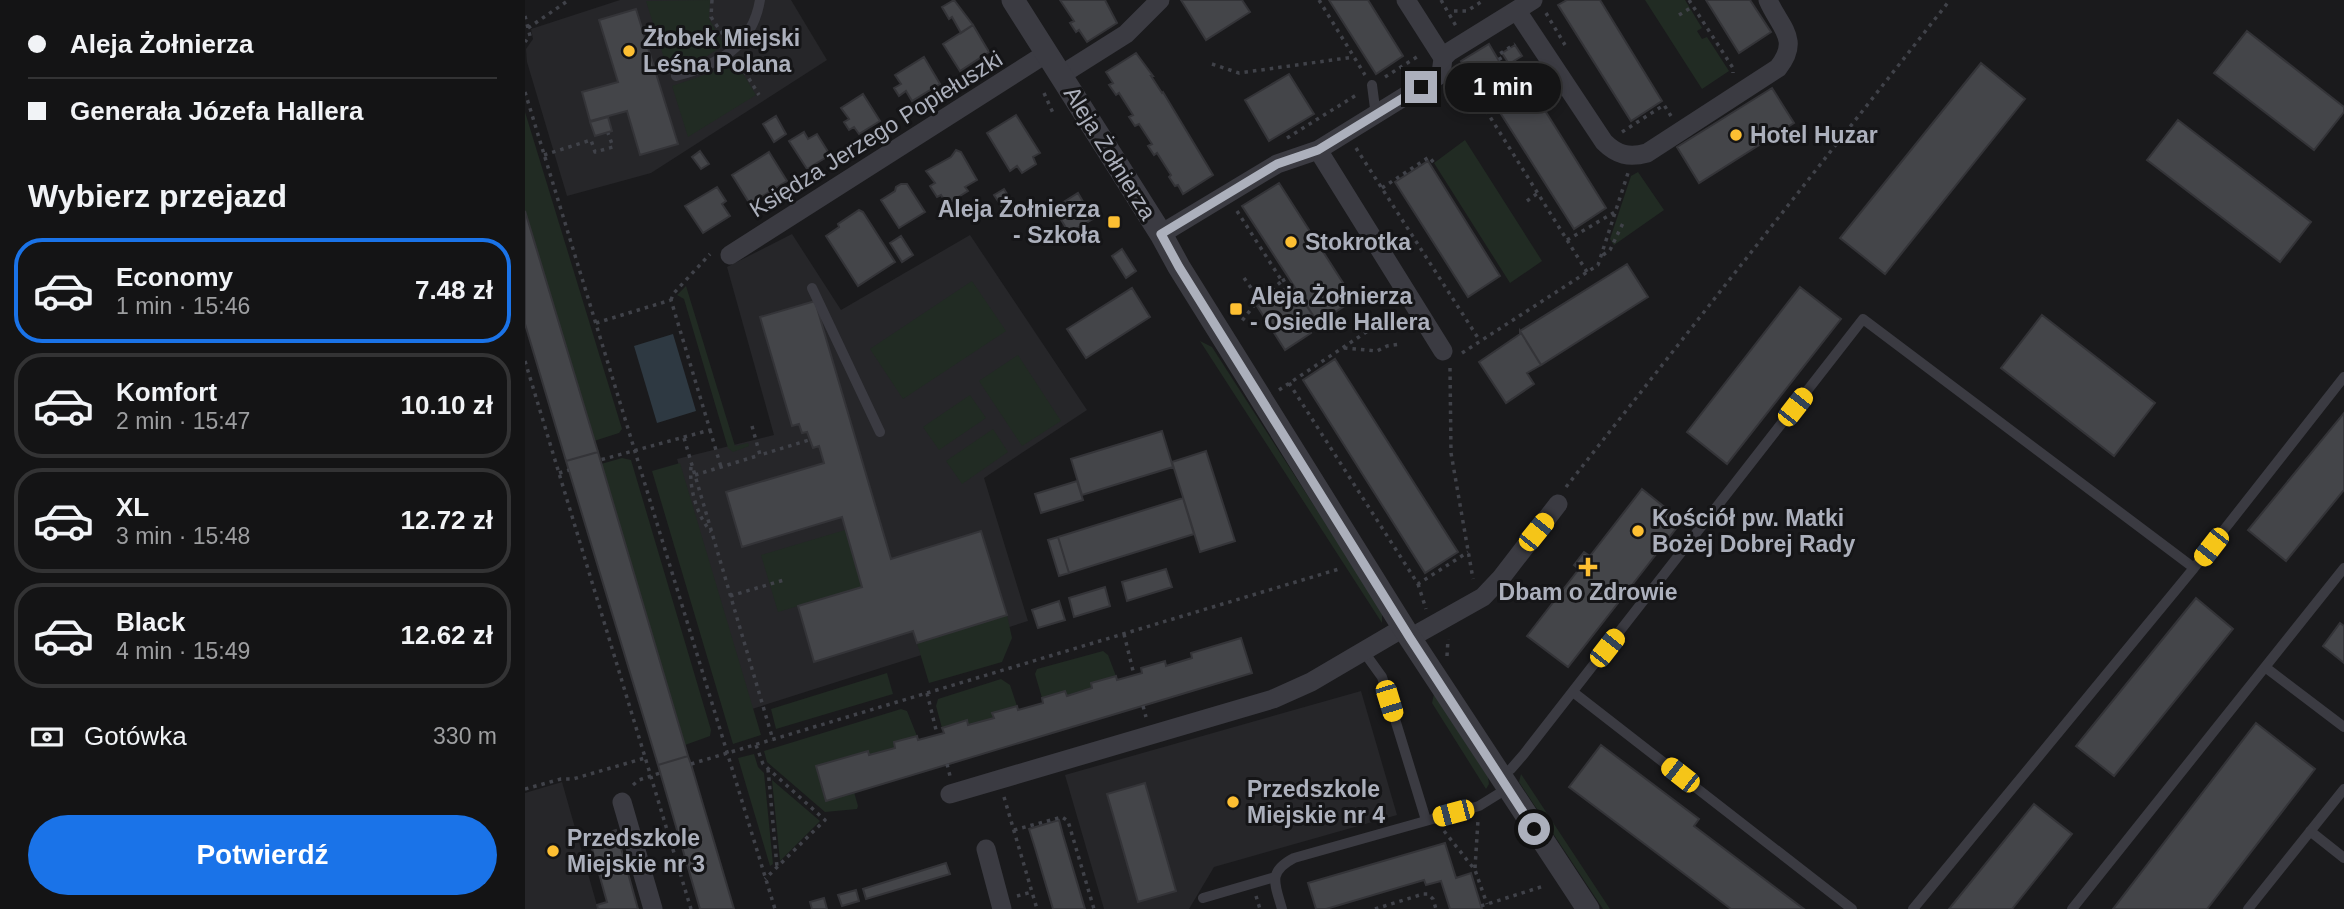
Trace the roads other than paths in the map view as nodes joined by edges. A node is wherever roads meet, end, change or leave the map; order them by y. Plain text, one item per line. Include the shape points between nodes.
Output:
1 (760, 0) edge
2 (1013, 0) edge
3 (1160, 0) edge
4 (1406, 0) edge
5 (1778, 2) edge
6 (1531, 7) edge
7 (1047, 53) junction
8 (1440, 59) junction
9 (1061, 75) junction
10 (676, 76) dead end
11 (1372, 85) road end
12 (1466, 88) dead end
13 (1376, 116) junction
14 (1318, 150) junction
15 (1161, 234) junction
16 (721, 254) road end
17 (812, 288) dead end
18 (1451, 355) road end
19 (2344, 377) edge
20 (880, 432) dead end
21 (1560, 499) road end
22 (2194, 568) junction
23 (2344, 568) edge
24 (2340, 581) edge
25 (1406, 633) junction
26 (1364, 652) junction
27 (2265, 667) junction
28 (1573, 692) junction
29 (2344, 727) edge
30 (1504, 782) junction
31 (2344, 789) edge
32 (950, 794) dead end
33 (622, 802) road end
34 (1426, 820) junction
35 (2310, 831) junction
36 (986, 849) dead end
37 (2344, 858) edge
38 (1275, 877) junction
39 (1203, 898) dead end
40 (653, 909) edge
41 (1002, 909) edge
42 (1282, 909) edge
43 (1588, 909) edge
44 (1852, 909) edge
45 (1913, 909) edge
46 (2072, 909) edge
47 (2248, 909) edge

1 - 10 lane via 750,28 728,55
2 - 7 street, Aleja Żołnierza
3 - 9 street via 1126,34
4 - 8 street
5 - 6 street via 1792,57 1647,152 1633,156 1612,150 1604,142 1539,45
6 - 8 street
7 - 9 street, Aleja Żołnierza
7 - 16 street, Księdza Jerzego Popiełuszki
8 - 12 lane
8 - 13 street
9 - 15 street, Aleja Żołnierza
11 - 13 lane
13 - 14 street
14 - 15 street via 1277,164
14 - 18 street via 1412,303
15 - 25 street, Aleja Żołnierza
17 - 20 lane
19 - 22 lane
21 - 25 street via 1501,578 1476,602
22 - 28 lane via 1863,319
22 - 45 lane
23 - 24 lane
24 - 27 lane
25 - 26 street
25 - 30 street, Aleja Żołnierza
26 - 32 street via 1273,699
26 - 34 lane via 1382,677
27 - 29 lane
27 - 46 lane
28 - 30 lane
28 - 44 lane
30 - 34 lane via 1479,806
30 - 43 street, Aleja Żołnierza
31 - 35 lane
33 - 40 street
34 - 38 lane via 1294,858 1283,864
35 - 37 lane
35 - 47 lane
36 - 41 street
38 - 39 lane
38 - 42 lane

